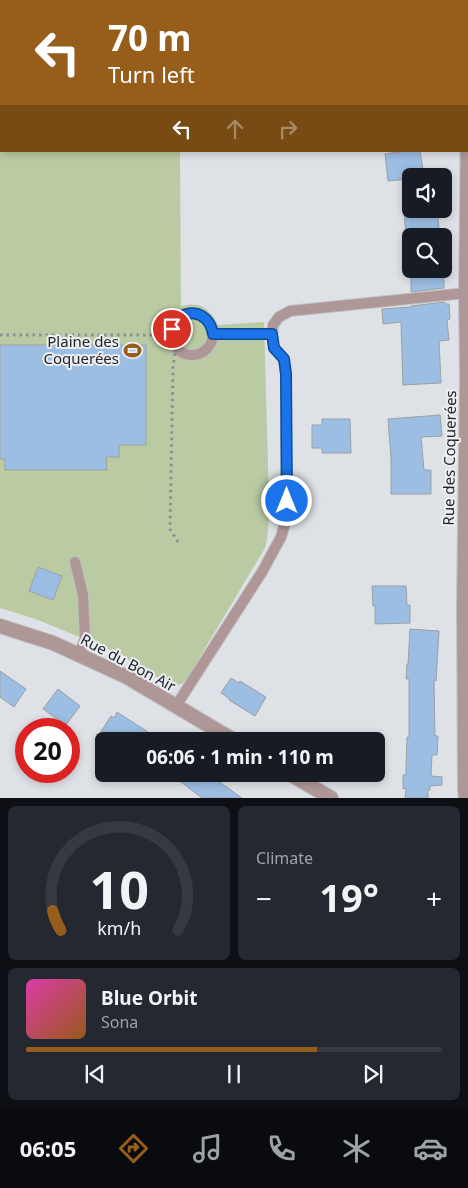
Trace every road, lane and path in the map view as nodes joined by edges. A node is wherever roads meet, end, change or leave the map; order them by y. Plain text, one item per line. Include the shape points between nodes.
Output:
1 (468, 152) edge
2 (466, 293) junction
3 (171, 334) junction
4 (213, 334) junction
5 (272, 334) junction
6 (0, 335) edge
7 (176, 347) junction
8 (180, 545) dead end
9 (75, 562) dead end
10 (0, 626) edge
11 (79, 654) junction
12 (176, 706) junction
13 (220, 732) edge
14 (304, 782) edge
15 (331, 798) edge
16 (466, 798) edge

1 - 2 street, Rue des Coquerées
2 - 5 lane via 290,311 279,317 273,325
2 - 16 street, Rue des Coquerées
3 - 4 lane via 182,315 194,313 205,317
3 - 6 path
3 - 7 lane
4 - 5 lane
4 - 7 lane via 205,350 194,355
5 - 12 lane via 274,348 284,359 286,374 286,520 281,537 262,572
7 - 8 path via 170,529
9 - 11 lane via 83,595 85,639
10 - 11 street, Rue du Bon Air
11 - 12 street, Rue du Bon Air
12 - 13 street, Rue du Bon Air
14 - 15 street

